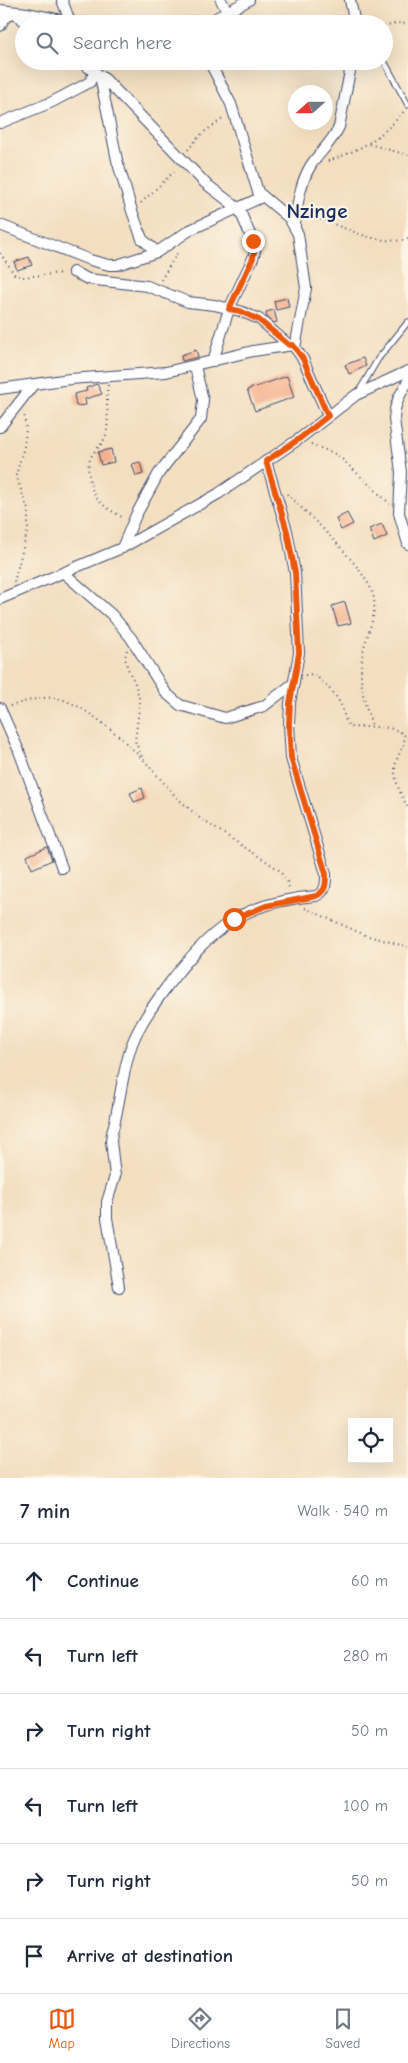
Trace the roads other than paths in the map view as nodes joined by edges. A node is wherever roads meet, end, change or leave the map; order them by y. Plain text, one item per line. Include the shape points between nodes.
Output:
1 (55, 0) edge
2 (62, 0) edge
3 (221, 0) edge
4 (249, 0) edge
5 (350, 0) edge
6 (0, 10) edge
7 (227, 11) junction
8 (15, 12) junction
9 (17, 15) edge
10 (38, 15) edge
11 (65, 15) edge
12 (67, 15) edge
13 (220, 15) edge
14 (355, 15) edge
15 (0, 26) edge
16 (92, 70) edge
17 (95, 70) edge
18 (214, 70) edge
19 (350, 70) edge
20 (389, 70) edge
21 (97, 73) junction
22 (408, 105) edge
23 (0, 123) edge
24 (262, 197) junction
25 (239, 209) junction
26 (0, 225) edge
27 (295, 225) junction
28 (157, 252) junction
29 (73, 272) road end
30 (229, 309) junction
31 (408, 322) edge
32 (292, 347) junction
33 (213, 361) junction
34 (195, 366) junction
35 (408, 371) edge
36 (408, 381) edge
37 (33, 384) junction
38 (0, 389) edge
39 (356, 395) junction
40 (328, 416) junction
41 (0, 427) edge
42 (266, 461) junction
43 (408, 544) edge
44 (122, 548) junction
45 (64, 573) junction
46 (4, 598) edge
47 (295, 680) junction
48 (0, 708) edge
49 (62, 868) dead end
50 (119, 1287) dead end

1 - 11 street
2 - 12 street
3 - 7 street
4 - 7 street
5 - 14 street
6 - 8 street
7 - 13 street
8 - 9 street
8 - 10 street
8 - 15 street
16 - 21 street
17 - 21 street
18 - 24 street via 227,94
19 - 27 street via 339,127 335,137 311,165 301,190
20 - 22 lane
21 - 23 street via 90,82 52,102
21 - 25 street via 205,183
21 - 28 street via 132,212 142,239
24 - 25 street
24 - 27 street
25 - 28 street via 187,232
25 - 30 street via 254,251
26 - 28 street via 109,265
27 - 32 street via 306,288
29 - 30 street via 88,279 156,289 188,302
30 - 32 street via 259,320
30 - 33 street
31 - 39 lane via 378,359
32 - 33 street via 270,348
32 - 40 street via 303,359
33 - 34 street
34 - 37 street via 166,372
34 - 44 street via 203,400 201,419 159,474
35 - 39 street
36 - 43 street via 395,409 401,472 399,513
37 - 38 street
37 - 41 street
39 - 40 street
40 - 42 street
42 - 44 street via 218,494
42 - 47 street via 292,549 299,653
44 - 45 street
45 - 46 street
45 - 47 street via 112,615 131,638 166,693 180,705 225,718 264,706
47 - 50 street via 289,724 291,758 326,874 326,888 322,893 244,913 216,930 195,950 162,993 133,1042 112,1133 115,1176 107,1202
48 - 49 street

